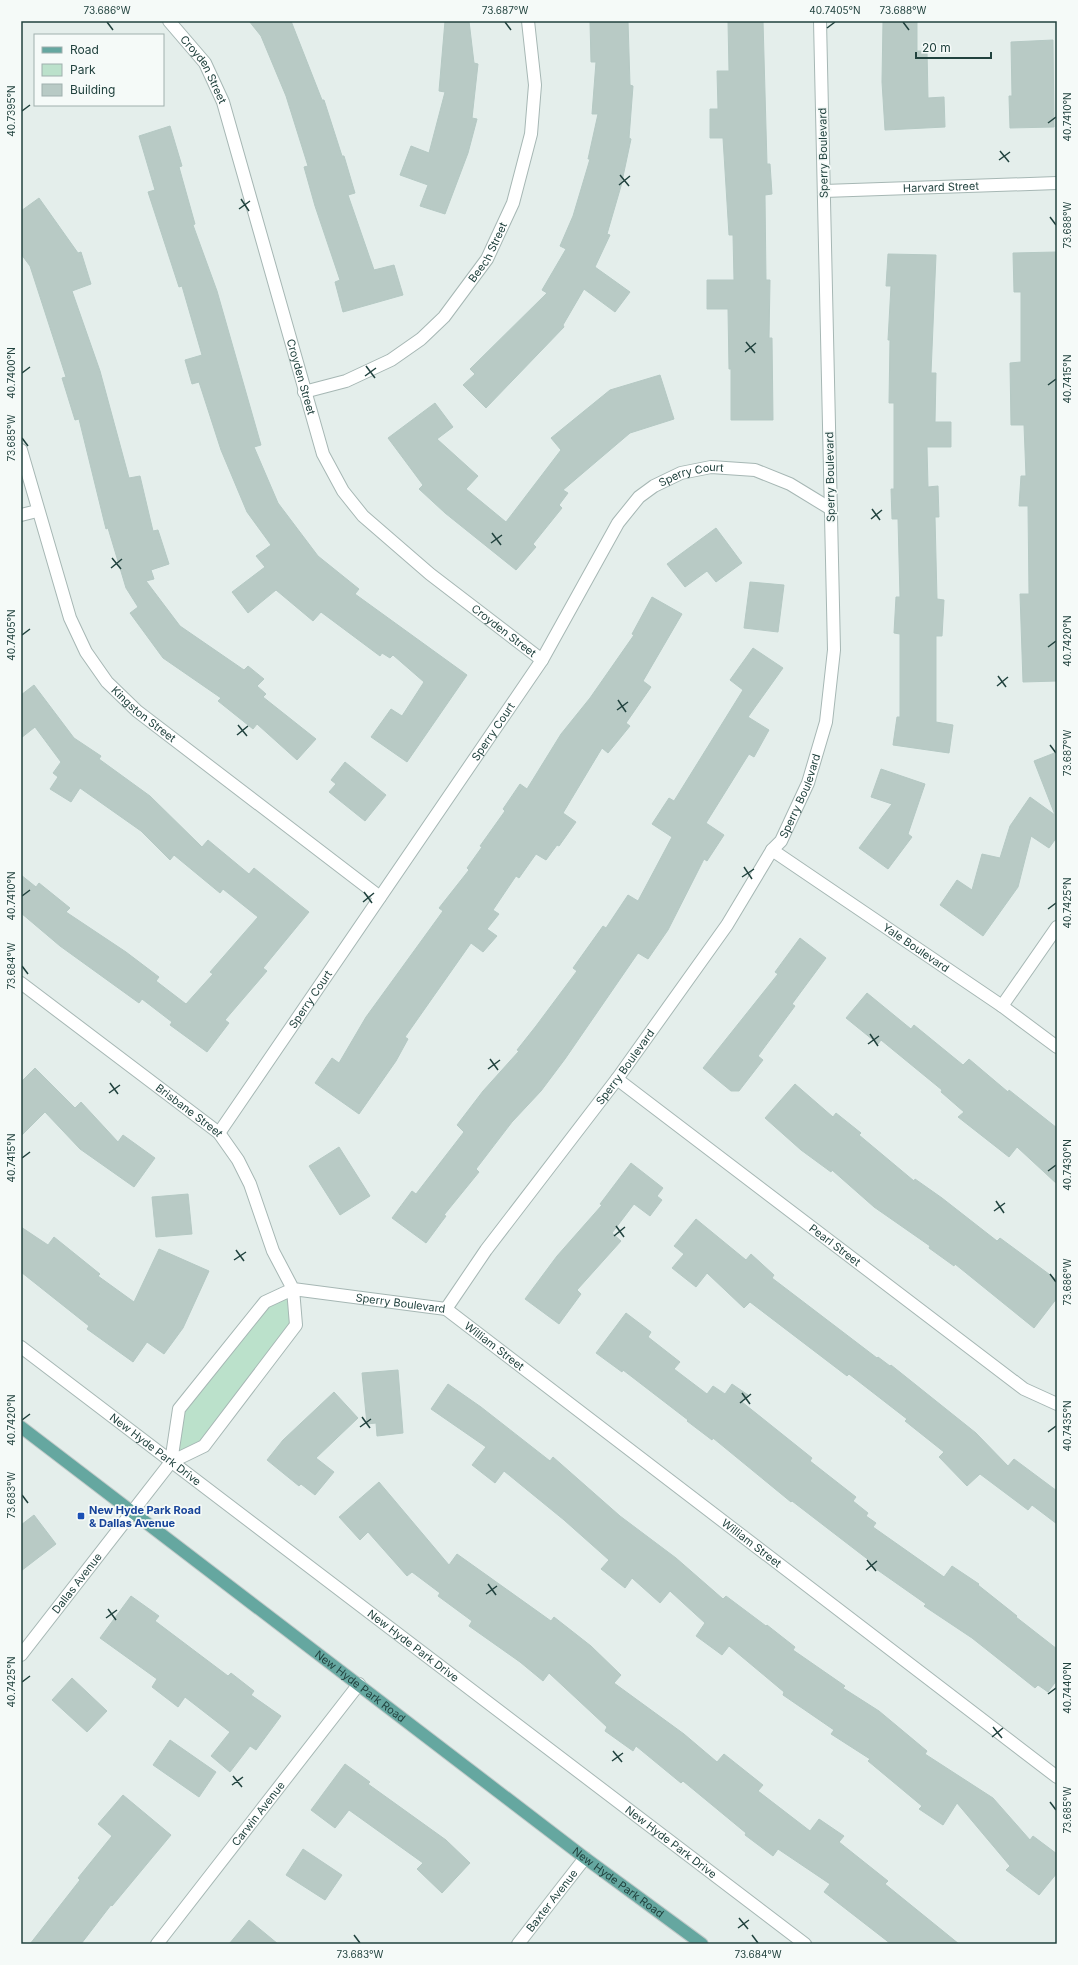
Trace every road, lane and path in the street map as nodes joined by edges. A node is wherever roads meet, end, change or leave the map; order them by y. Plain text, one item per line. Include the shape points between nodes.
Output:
1 (169, 21) edge
2 (528, 21) edge
3 (820, 21) edge
4 (1057, 183) edge
5 (824, 191) junction
6 (304, 392) junction
7 (21, 450) edge
8 (831, 508) junction
9 (37, 510) junction
10 (21, 515) edge
11 (542, 660) junction
12 (772, 850) junction
13 (380, 897) junction
14 (1057, 927) edge
15 (21, 983) edge
16 (1002, 1006) junction
17 (1057, 1047) edge
18 (617, 1079) junction
19 (219, 1133) junction
20 (293, 1289) junction
21 (446, 1309) junction
22 (21, 1347) edge
23 (1057, 1404) edge
24 (21, 1427) edge
25 (171, 1462) junction
26 (133, 1511) junction
27 (21, 1655) edge
28 (359, 1684) junction
29 (1057, 1777) edge
30 (585, 1858) junction
31 (157, 1944) edge
32 (518, 1944) edge
33 (702, 1944) edge
34 (805, 1944) edge

1 - 6 street, Croyden Street via 205,64 223,102
2 - 6 street, Beech Street via 535,85 531,134 513,203 487,259 444,317 421,339 391,360 346,381
3 - 5 street, Sperry Boulevard
4 - 5 street, Harvard Street
5 - 8 street, Sperry Boulevard
6 - 11 street, Croyden Street via 323,454 343,490 363,516 430,574
7 - 9 street, Kingston Street
8 - 11 street, Sperry Court via 790,484 755,470 711,467 681,473 654,486 639,497 618,523
8 - 12 street, Sperry Boulevard via 834,650 826,722 808,783 781,840
9 - 10 street
9 - 13 street, Kingston Street via 70,618 86,652 107,682 137,711
11 - 13 street, Sperry Court
12 - 16 street, Yale Boulevard
12 - 18 street, Sperry Boulevard via 727,925
13 - 19 street, Sperry Court
14 - 16 street
15 - 19 street, Brisbane Street
16 - 17 street, Yale Boulevard
18 - 21 street, Sperry Boulevard via 486,1250
18 - 23 street, Pearl Street via 1024,1389
19 - 20 street, Brisbane Street via 238,1160 250,1184 273,1250
20 - 21 street, Sperry Boulevard
20 - 25 street via 265,1302 179,1409
20 - 25 street via 296,1325 204,1446
21 - 29 street, William Street
22 - 25 street, New Hyde Park Drive
24 - 26 main road, New Hyde Park Road
25 - 26 street
25 - 34 street, New Hyde Park Drive
26 - 27 street, Dallas Avenue
26 - 28 main road, New Hyde Park Road
28 - 30 main road, New Hyde Park Road
28 - 31 street, Carwin Avenue
30 - 32 street, Baxter Avenue
30 - 33 main road, New Hyde Park Road

